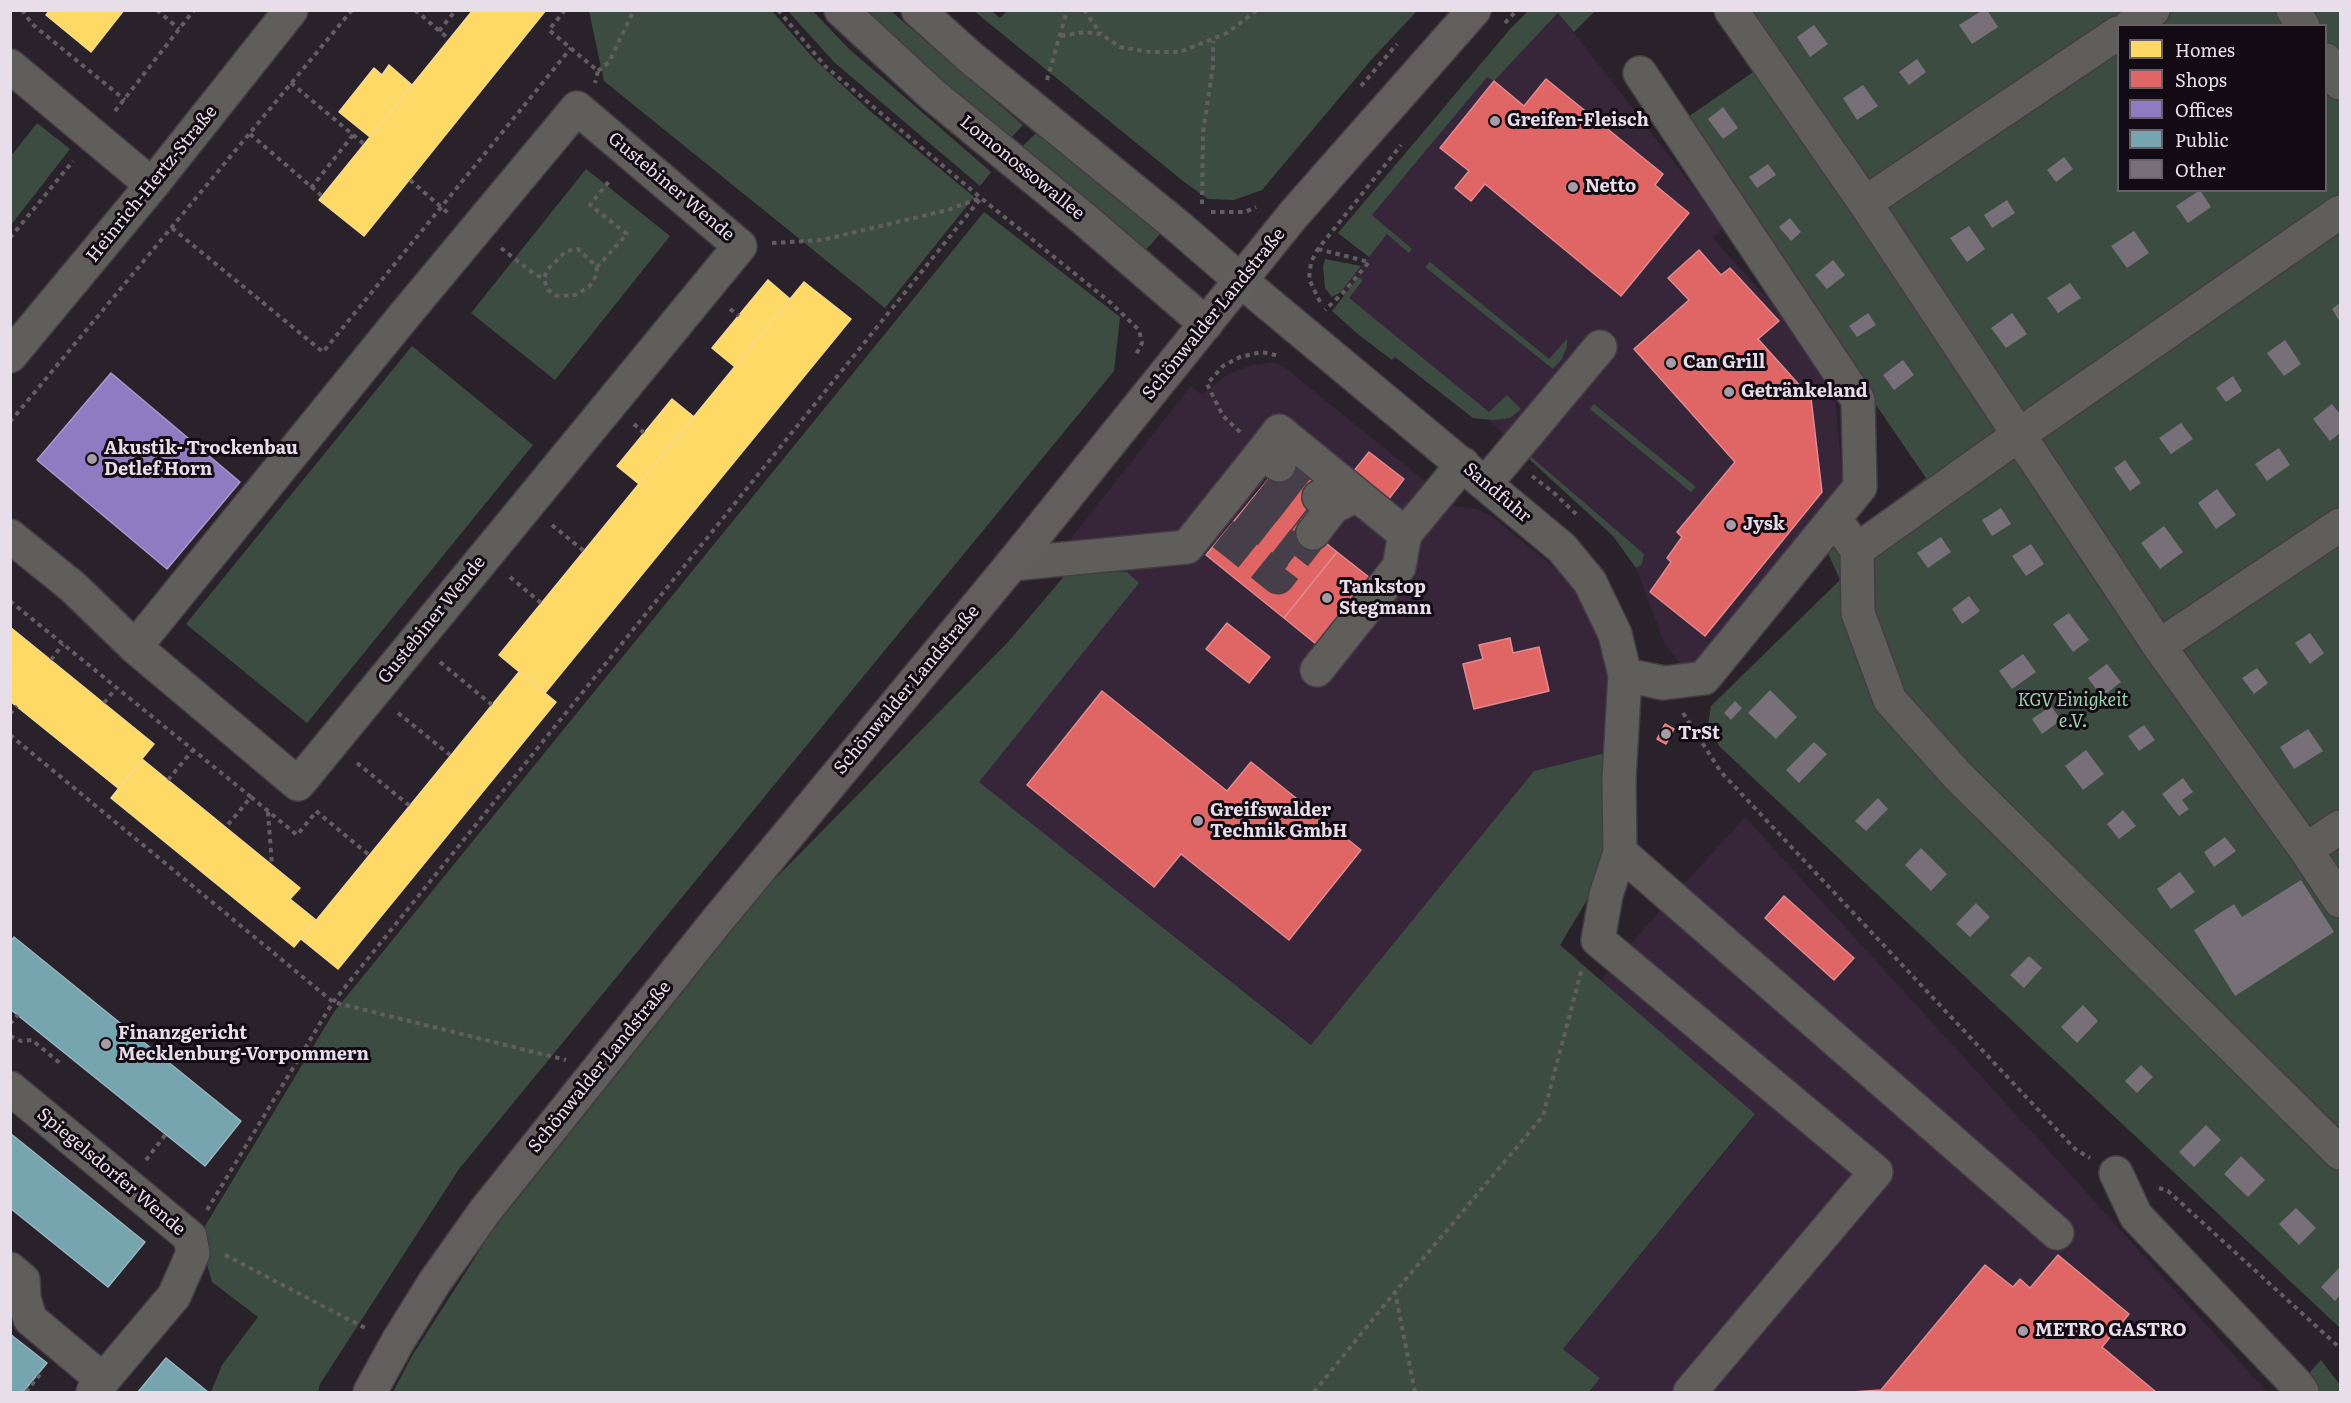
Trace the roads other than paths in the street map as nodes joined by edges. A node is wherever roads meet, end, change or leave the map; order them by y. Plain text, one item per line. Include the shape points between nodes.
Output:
1 (291, 10) edge
2 (841, 10) edge
3 (918, 10) edge
4 (1474, 10) edge
5 (1731, 10) edge
6 (2153, 10) edge
7 (2293, 10) edge
8 (2133, 24) edge
9 (2302, 24) edge
10 (2117, 34) edge
11 (2327, 63) edge
12 (10, 66) edge
13 (1640, 73) dead end
14 (2340, 83) edge
15 (152, 185) junction
16 (1864, 203) junction
17 (2340, 212) edge
18 (1240, 280) junction
19 (1206, 324) junction
20 (1600, 347) dead end
21 (10, 356) edge
22 (2020, 434) junction
23 (1474, 473) junction
24 (1835, 519) junction
25 (2340, 525) edge
26 (1405, 534) junction
27 (10, 536) edge
28 (1857, 550) junction
29 (1012, 564) junction
30 (2158, 646) junction
31 (135, 647) junction
32 (1317, 669) dead end
33 (1625, 675) junction
34 (2340, 827) edge
35 (2306, 850) junction
36 (1620, 852) junction
37 (2340, 901) edge
38 (10, 1088) edge
39 (2335, 1138) edge
40 (2116, 1173) road end
41 (2056, 1233) dead end
42 (10, 1269) edge
43 (98, 1386) edge
44 (370, 1392) edge
45 (1690, 1392) edge
46 (2302, 1392) edge

1 - 15 street, Heinrich-Hertz-Straße
2 - 19 street, Lomonossowallee via 933,95
3 - 18 street
4 - 18 main road, Schönwalder Landstraße
5 - 16 street
6 - 8 street
7 - 9 street
10 - 16 street
11 - 14 street
12 - 15 street
13 - 24 street via 1858,400 1860,487
15 - 21 street, Heinrich-Hertz-Straße
16 - 22 street
17 - 22 street
18 - 19 main road, Schönwalder Landstraße
18 - 23 street, Sandfuhr
19 - 29 main road, Schönwalder Landstraße
20 - 23 street
22 - 28 street
22 - 30 street
23 - 26 street
23 - 33 street, Sandfuhr via 1562,548 1590,582 1615,634
24 - 28 street
24 - 33 street via 1704,678 1664,683
25 - 30 street
26 - 29 street via 1323,514 1280,431 1243,493 1187,547
26 - 32 street via 1399,567
27 - 31 street, Gustebiner Wende via 73,587
28 - 39 street via 1858,613 1890,700 1958,776
29 - 44 main road, Schönwalder Landstraße via 773,851 486,1211 434,1283
30 - 35 street
31 - 31 street, Gustebiner Wende via 577,108 740,246 298,783
33 - 36 street, Sandfuhr via 1618,779
34 - 35 street
35 - 37 street
36 - 41 street
36 - 45 street, Sandfuhr via 1598,940 1876,1172
38 - 43 street, Spiegelsdorfer Wende via 190,1238 193,1253 174,1296
40 - 46 street via 2136,1216
42 - 43 street, Spiegelsdorfer Wende via 23,1280 30,1319

